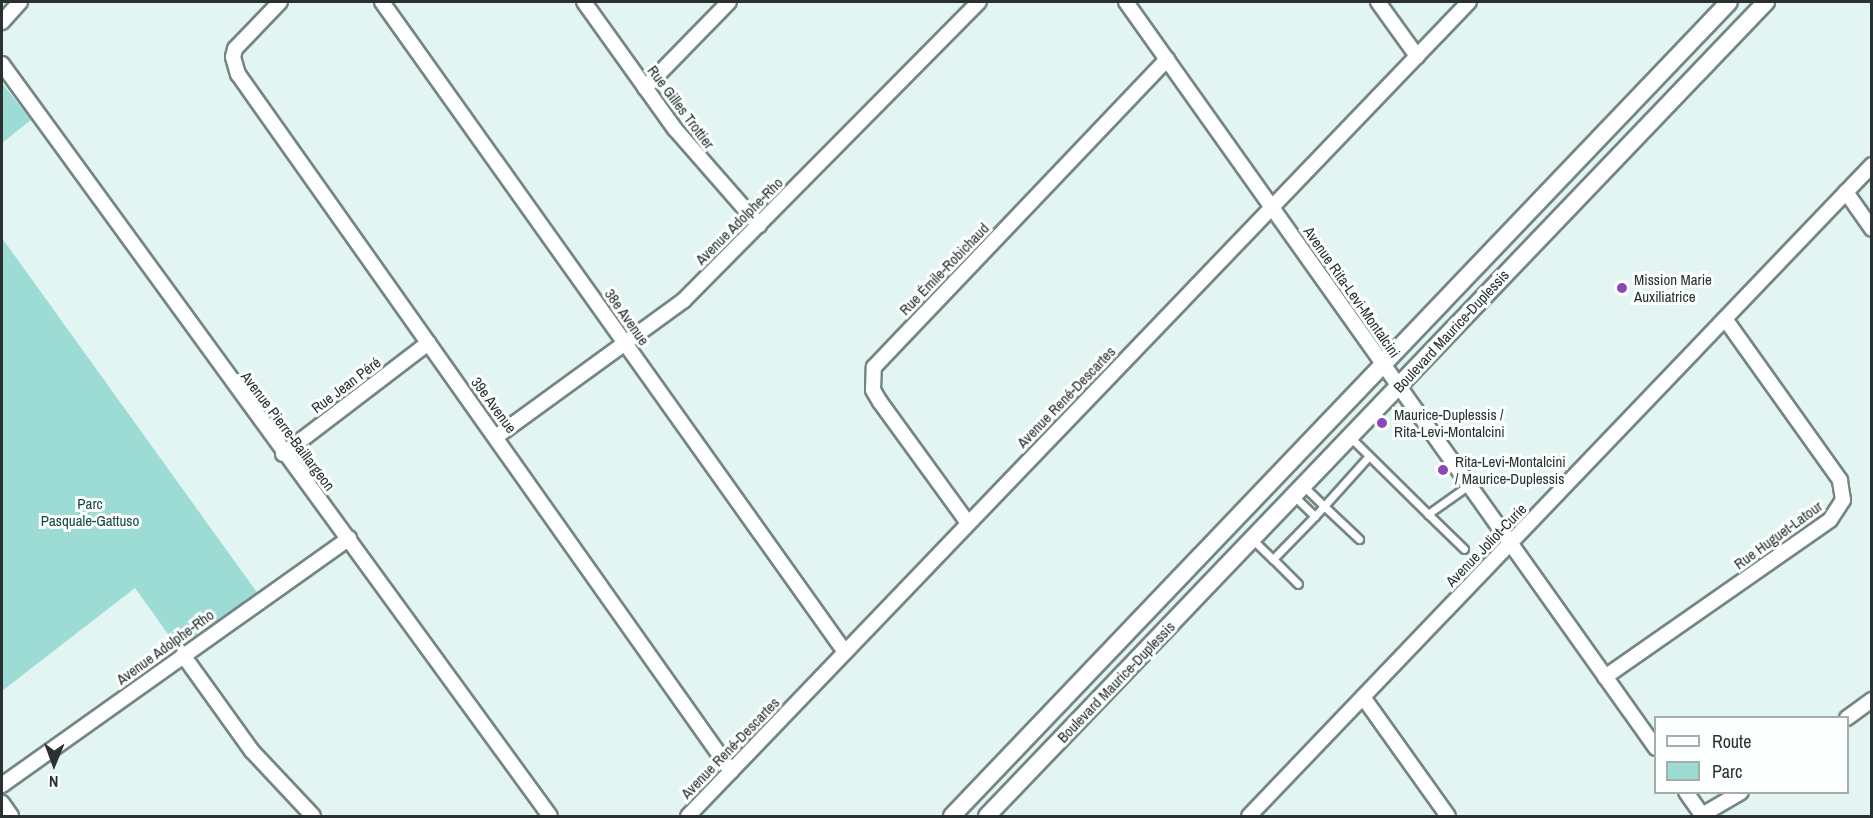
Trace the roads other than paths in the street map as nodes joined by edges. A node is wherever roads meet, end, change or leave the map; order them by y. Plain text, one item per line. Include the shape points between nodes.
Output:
1 (20, 2) edge
2 (280, 2) edge
3 (381, 2) edge
4 (584, 2) edge
5 (729, 2) edge
6 (979, 2) edge
7 (1126, 2) edge
8 (1378, 2) edge
9 (1469, 2) edge
10 (1730, 2) edge
11 (1766, 2) edge
12 (2, 22) edge
13 (1417, 56) junction
14 (1167, 59) junction
15 (2, 64) edge
16 (645, 88) junction
17 (1872, 165) edge
18 (1846, 192) junction
19 (1272, 206) junction
20 (759, 225) junction
21 (1872, 229) edge
22 (1725, 319) junction
23 (624, 341) junction
24 (428, 343) junction
25 (1383, 366) junction
26 (1398, 388) junction
27 (497, 436) junction
28 (1350, 437) junction
29 (283, 454) junction
30 (1370, 456) junction
31 (1469, 485) junction
32 (1298, 491) junction
33 (1324, 506) junction
34 (1428, 514) junction
35 (1315, 516) junction
36 (968, 523) junction
37 (349, 538) junction
38 (1359, 539) dead end
39 (1252, 540) junction
40 (1510, 544) junction
41 (1464, 549) dead end
42 (1273, 559) junction
43 (1298, 584) dead end
44 (845, 652) junction
45 (183, 655) junction
46 (1605, 677) junction
47 (1363, 697) junction
48 (1872, 700) edge
49 (1848, 716) edge
50 (1654, 745) edge
51 (731, 771) junction
52 (2, 785) edge
53 (1687, 794) edge
54 (1738, 794) edge
55 (2, 803) edge
56 (11, 816) edge
57 (313, 816) edge
58 (550, 816) edge
59 (688, 816) edge
60 (952, 816) edge
61 (987, 816) edge
62 (1249, 816) edge
63 (1448, 816) edge
64 (1703, 816) edge

1 - 12 street
2 - 24 street, 39e Avenue via 241,42 233,57 238,74
3 - 23 street, 38e Avenue
4 - 16 street, Rue Gilles Trottier
5 - 16 street
6 - 20 street, Avenue Adolphe-Rho
7 - 14 street, Avenue Rita-Levi-Montalcini
8 - 13 street
9 - 13 street, Avenue René-Descartes
10 - 25 street, Boulevard Maurice-Duplessis
11 - 26 street, Boulevard Maurice-Duplessis
13 - 19 street, Avenue René-Descartes
14 - 19 street, Avenue Rita-Levi-Montalcini
14 - 36 street, Rue Émile-Robichaud via 874,367 873,390 880,402
15 - 29 street, Avenue Pierre-Baillargeon
16 - 20 street, Rue Gilles Trottier via 707,168
17 - 18 street, Avenue Joliot-Curie
18 - 21 street
18 - 22 street, Avenue Joliot-Curie
19 - 25 street, Avenue Rita-Levi-Montalcini
19 - 36 street, Avenue René-Descartes
20 - 23 street, Avenue Adolphe-Rho via 684,300
22 - 40 street, Avenue Joliot-Curie
22 - 46 street, Rue Huguet-Latour via 1840,480 1843,500 1830,520
23 - 27 street, Avenue Adolphe-Rho
23 - 44 street, 38e Avenue
24 - 27 street, 39e Avenue
24 - 29 street, Rue Jean Péré
25 - 26 street, Avenue Rita-Levi-Montalcini
25 - 60 street, Boulevard Maurice-Duplessis
26 - 28 street, Boulevard Maurice-Duplessis
26 - 31 street, Avenue Rita-Levi-Montalcini
27 - 51 street, 39e Avenue
28 - 30 lane
28 - 32 street, Boulevard Maurice-Duplessis
29 - 37 street, Avenue Pierre-Baillargeon
30 - 33 lane
30 - 34 lane
31 - 34 lane
31 - 40 street, Avenue Rita-Levi-Montalcini
32 - 33 lane
32 - 35 lane
32 - 39 street, Boulevard Maurice-Duplessis
33 - 35 lane
33 - 38 lane
34 - 41 lane
35 - 42 lane
36 - 44 street, Avenue René-Descartes
37 - 45 street, Avenue Adolphe-Rho
37 - 58 street, Avenue Pierre-Baillargeon
39 - 42 lane
39 - 61 street, Boulevard Maurice-Duplessis
40 - 46 street, Avenue Rita-Levi-Montalcini
40 - 47 street, Avenue Joliot-Curie
42 - 43 lane
44 - 51 street, Avenue René-Descartes
45 - 52 street, Avenue Adolphe-Rho
45 - 57 street via 252,751
46 - 50 street, Avenue Rita-Levi-Montalcini
47 - 62 street, Avenue Joliot-Curie
47 - 63 street
48 - 49 street
51 - 59 street, Avenue René-Descartes
53 - 64 street
54 - 64 street
55 - 56 street

